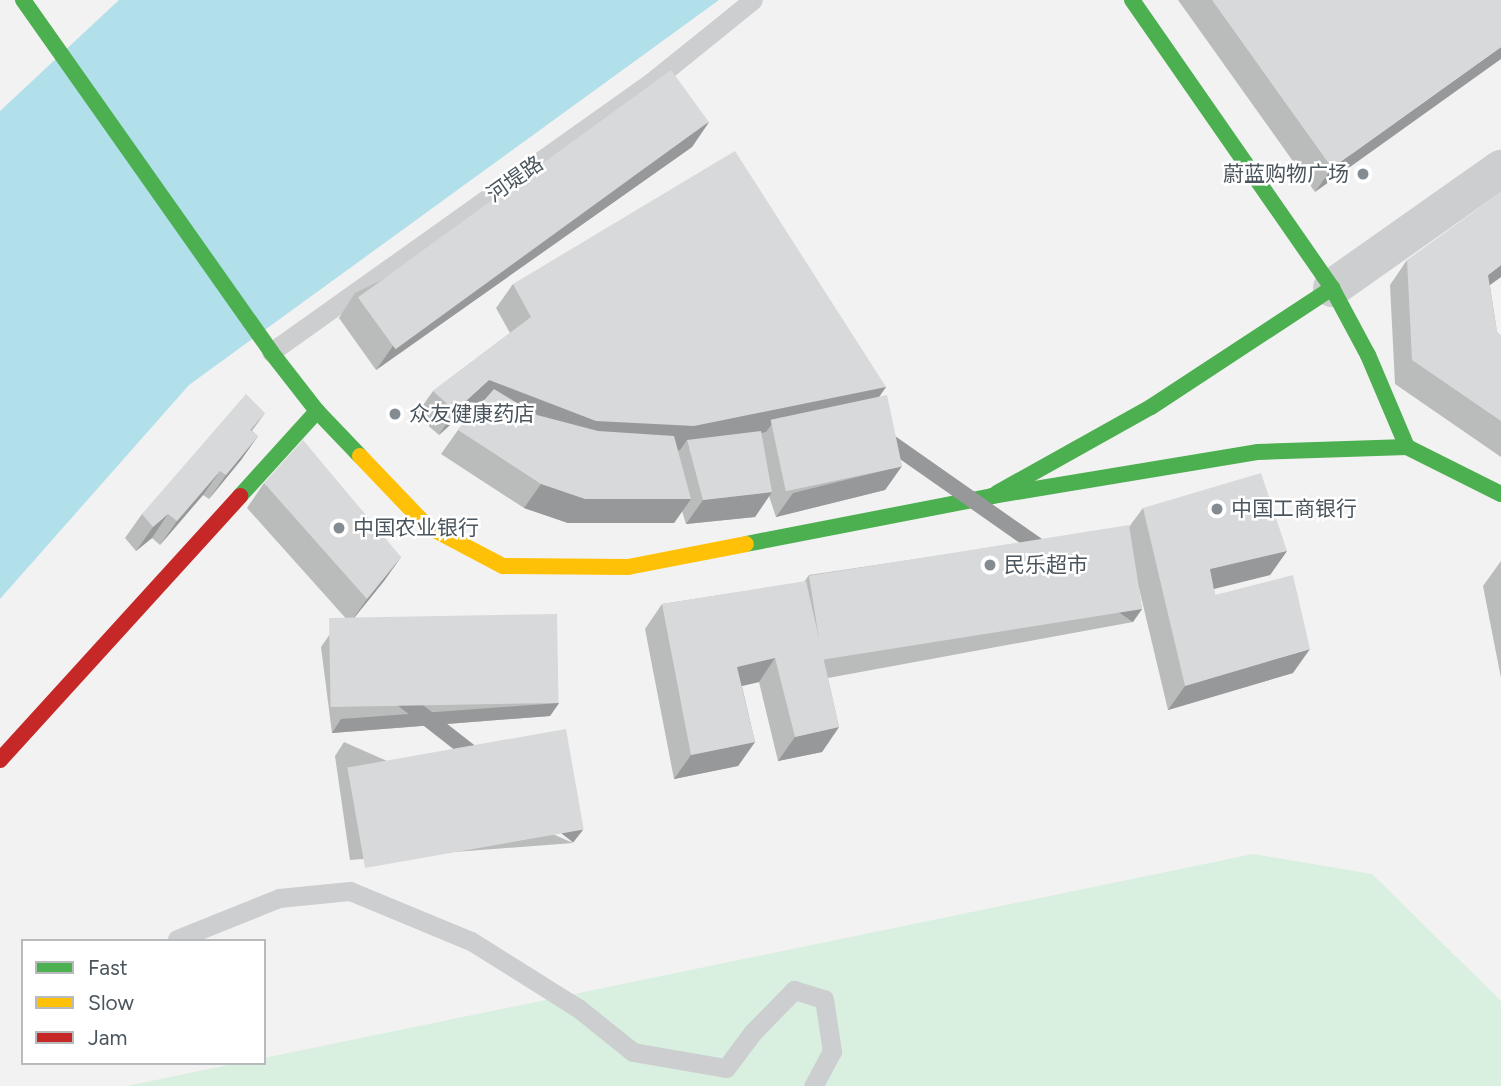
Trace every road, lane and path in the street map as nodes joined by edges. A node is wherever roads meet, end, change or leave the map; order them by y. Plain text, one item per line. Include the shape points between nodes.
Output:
1 (23, 0) edge
2 (753, 0) edge
3 (1132, 0) edge
4 (1501, 169) edge
5 (1332, 288) junction
6 (271, 352) junction
7 (317, 411) junction
8 (1407, 447) junction
9 (1501, 494) edge
10 (992, 496) junction
11 (0, 760) edge
12 (177, 939) edge
13 (813, 1086) edge

1 - 6 main road
2 - 6 lane, 河堤路 via 650,83
3 - 5 main road
4 - 5 street
5 - 8 main road via 1368,355
5 - 10 main road via 1151,407
6 - 7 main road
7 - 10 main road via 427,526 503,566 628,567
7 - 11 main road
8 - 9 main road
8 - 10 main road via 1258,452
12 - 13 lane via 279,898 350,891 471,941 578,1008 633,1052 726,1068 794,990 824,999 832,1051

